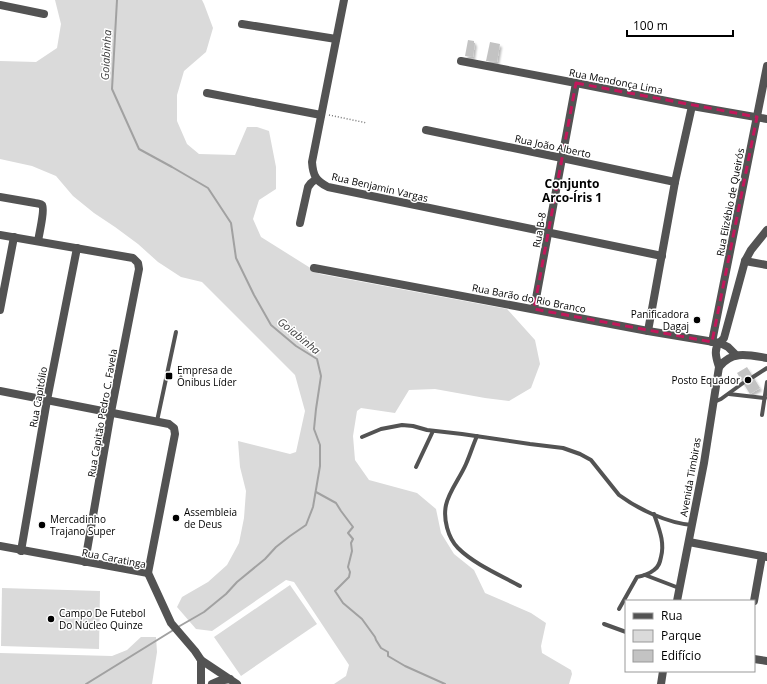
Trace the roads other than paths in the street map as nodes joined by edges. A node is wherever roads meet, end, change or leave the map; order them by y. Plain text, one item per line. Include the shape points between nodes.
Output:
1 (344, 0) edge
2 (0, 5) edge
3 (44, 14) dead end
4 (242, 24) dead end
5 (336, 39) junction
6 (461, 61) dead end
7 (767, 66) edge
8 (576, 82) junction
9 (208, 93) dead end
10 (692, 106) junction
11 (321, 115) junction
12 (757, 117) junction
13 (767, 119) edge
14 (426, 130) dead end
15 (562, 158) junction
16 (316, 179) junction
17 (675, 182) junction
18 (0, 196) edge
19 (300, 223) dead end
20 (767, 230) edge
21 (549, 234) junction
22 (0, 235) edge
23 (14, 237) junction
24 (38, 241) junction
25 (77, 248) junction
26 (662, 256) junction
27 (745, 261) junction
28 (767, 265) edge
29 (314, 268) dead end
30 (534, 309) junction
31 (0, 310) edge
32 (648, 331) junction
33 (176, 332) dead end
34 (716, 342) junction
35 (736, 355) junction
36 (767, 358) edge
37 (720, 367) junction
38 (767, 368) edge
39 (753, 376) dead end
40 (767, 382) edge
41 (744, 383) dead end
42 (0, 391) edge
43 (729, 394) junction
44 (765, 398) junction
45 (47, 400) junction
46 (713, 402) junction
47 (111, 412) junction
48 (762, 415) dead end
49 (157, 421) junction
50 (433, 431) junction
51 (477, 436) junction
52 (362, 437) dead end
53 (416, 467) dead end
54 (654, 514) junction
55 (692, 524) junction
56 (689, 542) junction
57 (0, 546) edge
58 (21, 551) junction
59 (765, 556) edge
60 (85, 562) junction
61 (148, 573) junction
62 (645, 575) junction
63 (520, 586) dead end
64 (679, 588) junction
65 (677, 600) edge
66 (754, 600) edge
67 (619, 609) dead end
68 (604, 624) dead end
69 (625, 632) edge
70 (755, 659) edge
71 (201, 660) junction
72 (767, 661) edge
73 (663, 672) edge
74 (230, 679) junction
75 (201, 684) edge
76 (212, 684) edge
77 (237, 684) edge
78 (661, 684) edge

1 - 5 street, Rua Benjamin Vargas
2 - 3 street
4 - 5 street
5 - 11 street, Rua Benjamin Vargas
6 - 8 street, Rua Mendonça Lima
7 - 12 street, Rua Elizébio de Queirós
8 - 10 street, Rua Mendonça Lima
8 - 15 street, Rua B-8
9 - 11 street
10 - 12 street, Rua Mendonça Lima
10 - 17 street
11 - 16 street, Rua Benjamin Vargas via 312,162 312,171
12 - 13 street, Rua Mendonça Lima
12 - 34 street, Rua Elizébio de Queirós
14 - 15 street, Rua João Alberto
15 - 17 street, Rua João Alberto
15 - 21 street, Rua B-8
16 - 19 street via 308,187
16 - 21 street, Rua Benjamin Vargas via 328,187
17 - 26 street
18 - 24 street via 42,206
20 - 27 street
21 - 26 street, Rua Benjamin Vargas
21 - 30 street, Rua B-8
22 - 23 street
23 - 24 street
23 - 31 street
24 - 25 street
25 - 45 street, Rua Capitólio
25 - 47 street, Rua Capitão Pedro C. Favela via 133,258 138,263 139,269
26 - 32 street
27 - 28 street
27 - 34 street via 724,338
29 - 30 street, Rua Barão do Rio Branco
30 - 32 street, Rua Barão do Rio Branco
32 - 34 street, Rua Barão do Rio Branco
33 - 49 lane
34 - 35 street, Rua Barão do Rio Branco via 728,346
34 - 37 street via 716,355
35 - 36 street
35 - 37 street, Avenida Timbiras via 727,359
37 - 46 street, Avenida Timbiras
38 - 39 lane
40 - 44 lane
41 - 43 lane
42 - 45 street
43 - 44 lane
43 - 46 lane
44 - 48 lane
45 - 47 street
45 - 58 street, Rua Capitólio
46 - 55 street, Avenida Timbiras
47 - 49 street
47 - 60 street, Rua Capitão Pedro C. Favela
49 - 61 street via 169,424 174,428 175,434
50 - 51 lane
50 - 52 lane via 402,425
50 - 53 lane
51 - 54 lane via 562,448 580,454 591,460 618,495
51 - 63 lane via 446,505 445,518 449,534 457,548 477,563
54 - 55 lane via 671,521
54 - 62 lane via 661,533 663,549 659,565
55 - 56 street, Avenida Timbiras
56 - 59 street
56 - 64 street, Avenida Timbiras
57 - 58 street, Rua Caratinga
58 - 60 street, Rua Caratinga
59 - 66 street
60 - 61 street, Rua Caratinga
61 - 71 street, Rua Caratinga via 171,623
62 - 64 lane
62 - 67 lane via 637,577
64 - 65 street, Avenida Timbiras
68 - 69 lane
70 - 72 street
71 - 74 street, Rua Caratinga
71 - 75 street
73 - 78 street
74 - 76 street
74 - 77 street, Rua Caratinga

